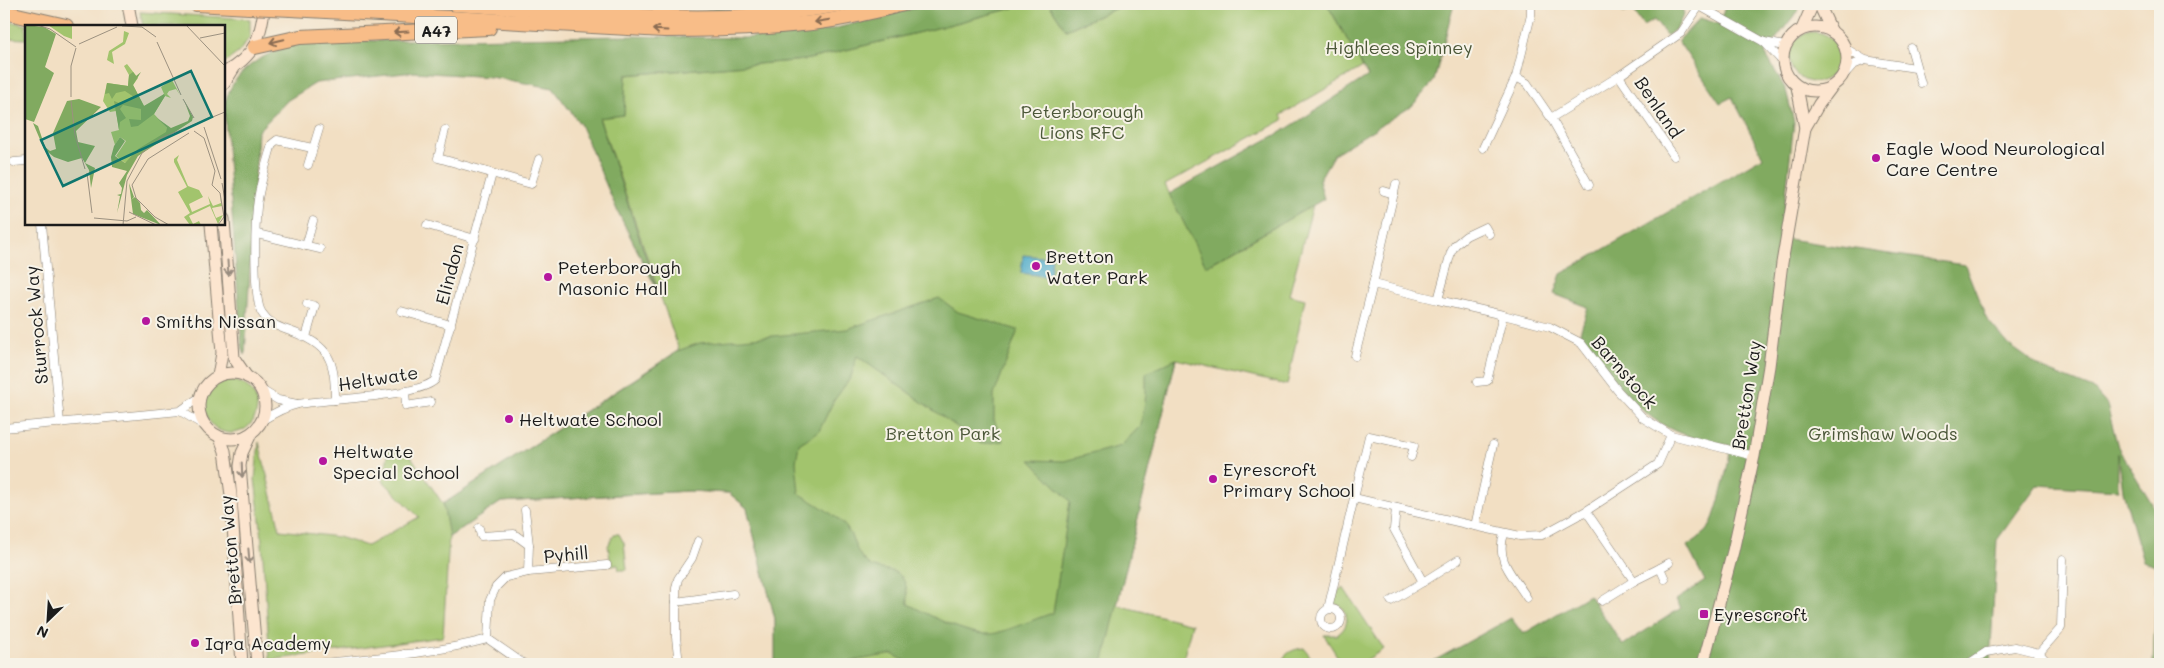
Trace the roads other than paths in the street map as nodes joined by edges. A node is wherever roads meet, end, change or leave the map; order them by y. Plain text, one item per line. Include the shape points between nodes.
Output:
1 (128, 4) edge
2 (196, 4) edge
3 (265, 4) edge
4 (455, 4) edge
5 (523, 4) edge
6 (843, 4) edge
7 (904, 4) edge
8 (1531, 4) edge
9 (1813, 4) edge
10 (1820, 4) edge
11 (1698, 5) edge
12 (558, 10) junction
13 (4, 12) edge
14 (572, 24) junction
15 (62, 25) edge
16 (132, 25) edge
17 (1802, 30) junction
18 (1832, 32) junction
19 (1764, 42) junction
20 (1785, 46) junction
21 (255, 47) junction
22 (1845, 48) junction
23 (1910, 48) dead end
24 (1865, 60) junction
25 (1782, 61) junction
26 (235, 66) junction
27 (1915, 68) junction
28 (225, 72) edge
29 (1619, 76) junction
30 (1516, 77) junction
31 (1842, 77) junction
32 (225, 82) edge
33 (1920, 83) dead end
34 (1798, 87) junction
35 (1831, 88) junction
36 (1551, 118) junction
37 (1805, 128) junction
38 (319, 129) dead end
39 (445, 130) dead end
40 (312, 148) junction
41 (1483, 148) dead end
42 (1674, 156) dead end
43 (539, 159) dead end
44 (25, 161) edge
45 (14, 162) dead end
46 (308, 165) dead end
47 (492, 174) junction
48 (1396, 184) dead end
49 (1589, 185) dead end
50 (1384, 191) dead end
51 (1394, 194) junction
52 (312, 221) dead end
53 (42, 225) edge
54 (211, 225) edge
55 (224, 225) edge
56 (427, 225) dead end
57 (257, 234) junction
58 (1489, 234) dead end
59 (474, 239) junction
60 (306, 246) junction
61 (320, 249) dead end
62 (1373, 284) junction
63 (1438, 300) junction
64 (307, 304) dead end
65 (401, 311) dead end
66 (1503, 315) junction
67 (450, 325) junction
68 (306, 337) junction
69 (1348, 344) dead end
70 (1358, 346) junction
71 (1355, 356) dead end
72 (218, 376) junction
73 (247, 377) junction
74 (1477, 382) dead end
75 (260, 389) junction
76 (405, 391) junction
77 (200, 397) junction
78 (335, 400) junction
79 (431, 402) dead end
80 (297, 404) junction
81 (180, 411) junction
82 (263, 420) junction
83 (60, 423) junction
84 (205, 426) junction
85 (4, 428) edge
86 (251, 434) junction
87 (1671, 436) junction
88 (220, 438) junction
89 (1493, 445) dead end
90 (1754, 456) junction
91 (1412, 457) dead end
92 (1490, 459) junction
93 (1499, 460) dead end
94 (1354, 498) junction
95 (1396, 508) junction
96 (525, 510) dead end
97 (1586, 511) junction
98 (1475, 526) junction
99 (480, 528) dead end
100 (1504, 534) junction
101 (698, 541) dead end
102 (529, 545) junction
103 (2063, 559) dead end
104 (1458, 560) dead end
105 (1669, 563) dead end
106 (607, 565) dead end
107 (1660, 568) junction
108 (528, 572) junction
109 (1665, 579) dead end
110 (1634, 581) junction
111 (1423, 582) junction
112 (1519, 585) junction
113 (1511, 590) dead end
114 (733, 594) dead end
115 (1527, 598) dead end
116 (1391, 601) dead end
117 (1602, 601) dead end
118 (676, 602) junction
119 (1328, 609) dead end
120 (488, 639) junction
121 (2039, 653) junction
122 (404, 654) junction
123 (242, 664) edge
124 (257, 664) edge
125 (314, 664) edge
126 (403, 664) edge
127 (524, 664) edge
128 (679, 664) edge
129 (1703, 664) edge
130 (1968, 664) edge
131 (2049, 664) edge

1 - 16 street
2 - 14 highway, A47, bridge
3 - 21 street via 262,28
4 - 12 highway, A47
5 - 12 highway, A47
6 - 12 highway, A47 via 731,17
7 -> 14 highway, A47 via 804,24 720,30
8 - 30 street
9 - 17 street
10 - 18 street
11 - 19 street
11 - 29 street, Benland via 1682,33
13 - 15 highway
14 -> 21 highway, A47 via 300,37
17 - 18 street via 1820,27
17 - 20 street via 1795,33
18 - 22 street
19 - 20 street
19 - 25 street
20 - 25 street
21 - 26 street
22 - 24 street
22 - 31 street via 1846,68
23 - 27 street
24 - 27 street
24 - 31 street via 1853,65
25 - 34 street via 1787,76
26 - 28 street
26 - 32 street
27 - 33 street
29 - 36 street, Benland
29 - 42 street, Benland
30 - 36 street via 1527,83
30 - 41 street
31 - 35 street
34 - 35 street via 1814,92
34 - 37 street, Bretton Way
35 - 37 street, Bretton Way
36 - 49 street
37 - 90 street, Bretton Way
38 - 40 street
39 - 47 street via 438,158
40 - 46 street
40 - 57 street via 269,140 257,208
43 - 47 street via 531,184
44 - 45 street
47 - 59 street, Elindon
48 - 51 street
50 - 51 street
51 - 62 street
52 - 60 street
53 - 83 street, Sturrock Way
54 - 72 street via 222,353
55 -> 73 street via 234,358
56 - 59 street, Elindon
57 - 60 street
57 - 68 street via 257,296 261,312 274,326
58 - 63 street via 1485,227 1456,244
59 - 67 street, Elindon
60 - 61 street
62 - 63 street, Barnstock
62 - 70 street
63 - 66 street, Barnstock
64 - 68 street via 315,306
65 - 67 street, Elindon
66 - 74 street via 1487,381
66 - 87 street, Barnstock via 1550,327 1582,343 1643,418
67 - 76 street, Heltwate via 435,380 424,388
68 - 78 street via 321,347 332,362
69 - 70 street
70 - 71 street
72 - 73 street via 238,374
72 - 77 street via 204,388
73 - 75 street
75 - 80 street, Heltwate via 278,400
75 - 82 street via 265,398
76 - 78 street, Heltwate
76 - 79 street via 406,406
77 - 81 street
77 - 84 street via 198,407
78 - 80 street, Heltwate
80 - 82 street, Heltwate
81 - 83 street
81 - 84 street
82 - 86 street
83 - 85 street
84 - 88 street
86 - 88 street via 232,440
86 -> 124 street, Bretton Way via 240,466
87 - 90 street, Barnstock
87 - 97 street via 1658,464
88 - 123 street, Bretton Way via 225,451 230,495
89 - 92 street
90 - 129 street, Bretton Way via 1734,551
91 - 94 street via 1414,446 1369,436
92 - 93 street
92 - 98 street
94 - 95 street
94 - 119 street
95 - 98 street
95 - 111 street via 1394,529
96 - 102 street, Pyhill
97 - 100 street via 1542,535
97 - 110 street
98 - 100 street
99 - 102 street, Pyhill via 481,536 514,534
100 - 112 street via 1499,547 1503,561
101 - 118 street via 692,558 678,579
102 - 108 street, Pyhill
103 - 121 street via 2061,628
104 - 111 street
105 - 107 street
106 - 108 street, Pyhill
107 - 109 street
107 - 110 street
108 - 120 street, Pyhill via 506,577 496,587 490,600
110 - 117 street
111 - 116 street
112 - 113 street
112 - 115 street
114 - 118 street
118 - 128 street
120 - 122 street
120 - 127 street
121 - 130 street via 2015,647 1986,652
121 - 131 street
122 - 125 street
122 - 126 street

